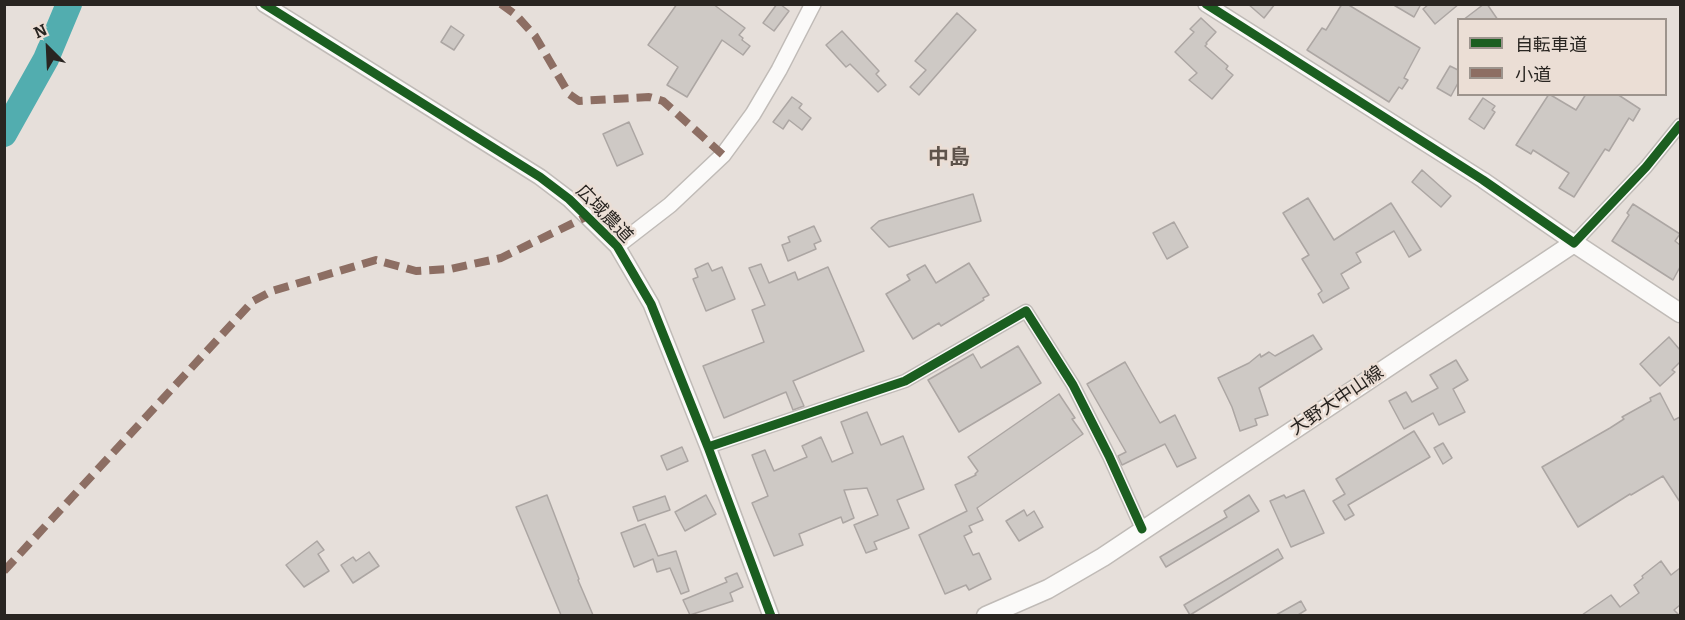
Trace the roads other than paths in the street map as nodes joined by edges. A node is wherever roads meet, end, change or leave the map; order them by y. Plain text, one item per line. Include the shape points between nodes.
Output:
1 (264, 4) edge
2 (1206, 4) edge
3 (812, 5) edge
4 (1680, 125) edge
5 (1574, 243) junction
6 (617, 246) junction
7 (1680, 313) edge
8 (708, 447) junction
9 (1142, 529) junction
10 (771, 615) edge
11 (986, 615) edge

1 - 6 street, 広域農道 via 540,177
2 - 5 street via 1483,180
3 - 6 street via 779,70 723,156 670,205
4 - 5 street
5 - 7 main road
5 - 9 main road, 大野大中山線
6 - 8 street, 広域農道 via 651,304
8 - 9 street via 905,381 1026,311 1073,386
8 - 10 street, 広域農道
9 - 11 main road, 大野大中山線 via 1048,589

